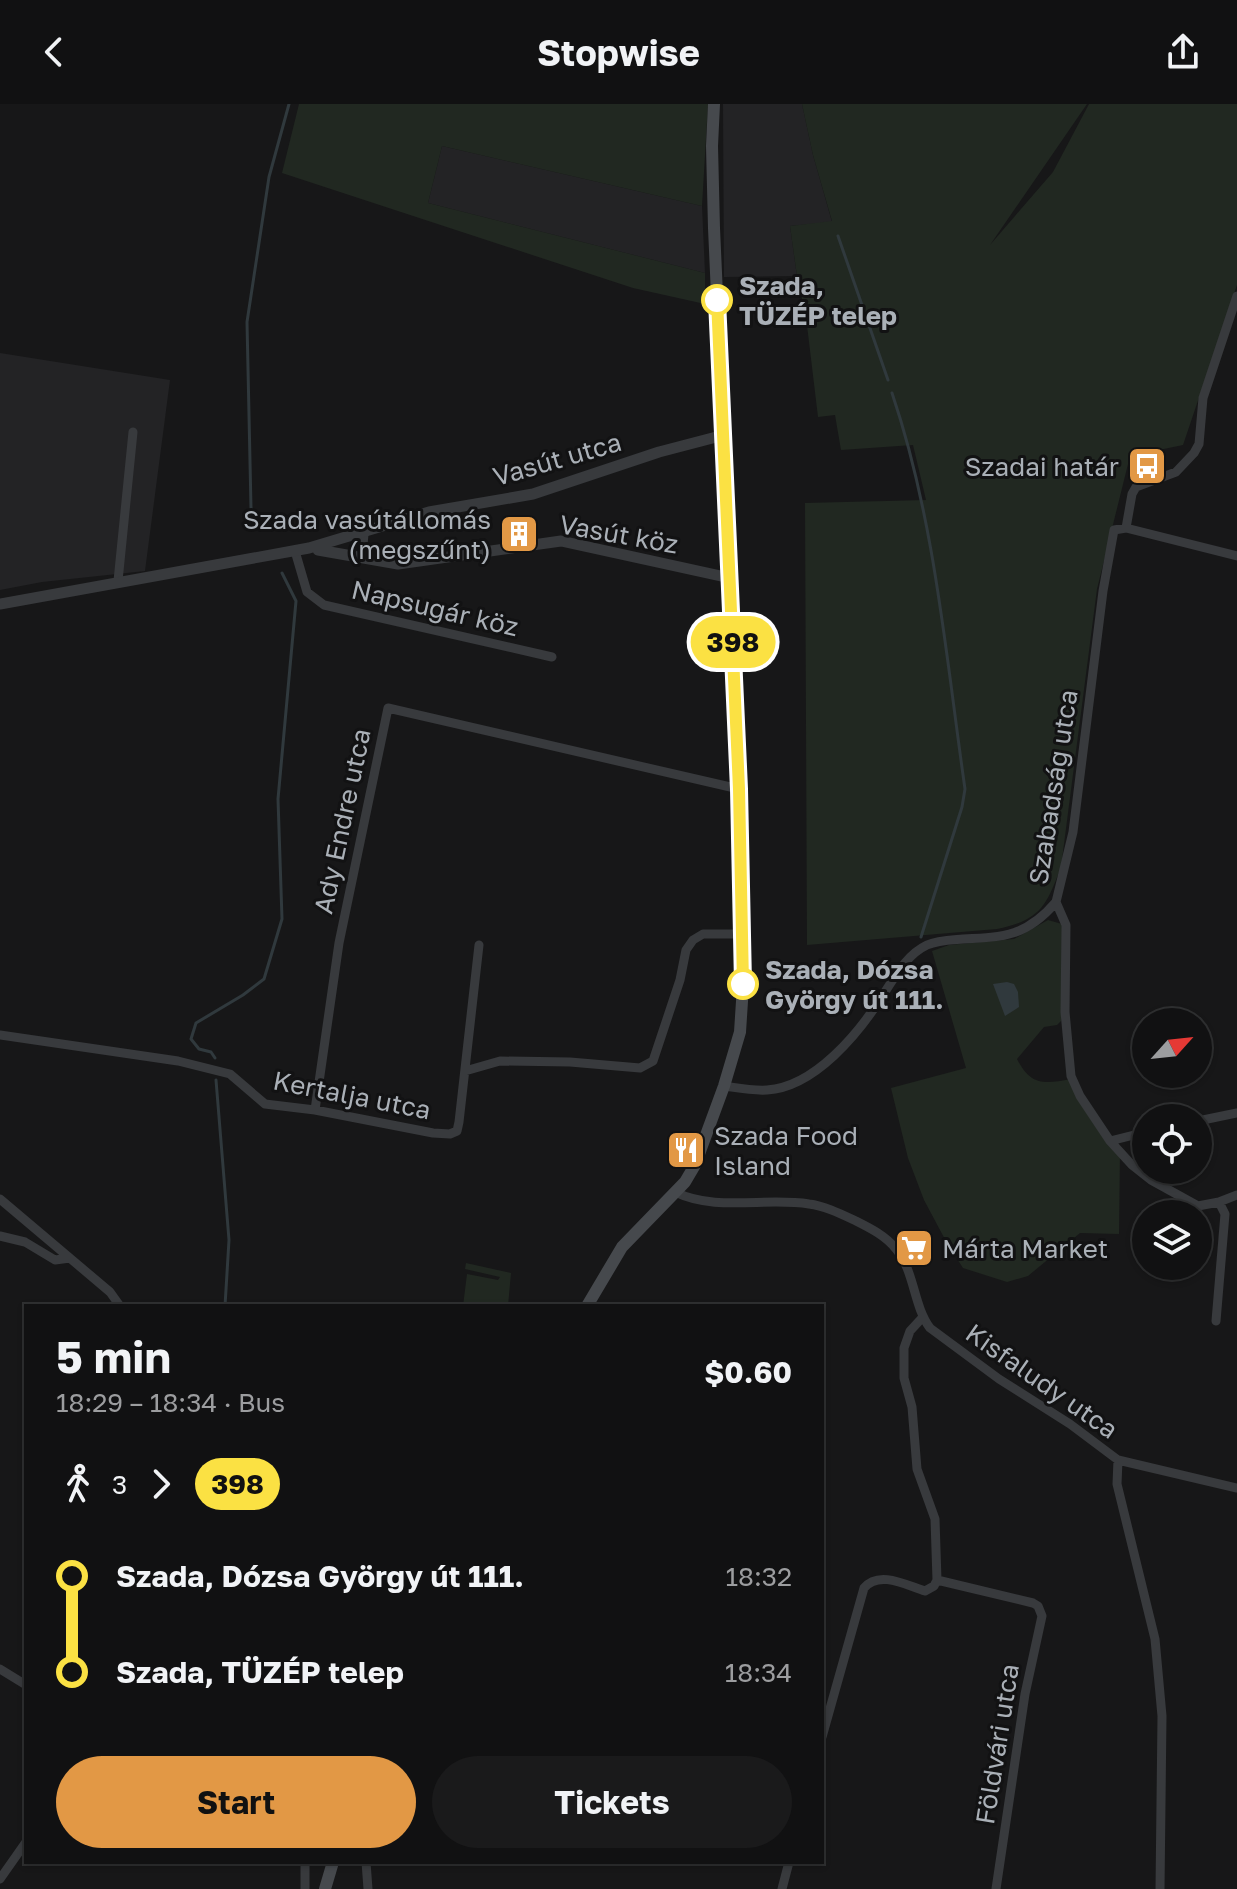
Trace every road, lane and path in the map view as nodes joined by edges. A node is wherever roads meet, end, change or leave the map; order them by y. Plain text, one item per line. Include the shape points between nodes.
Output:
1 (714, 104) edge
2 (1237, 296) edge
3 (133, 432) dead end
4 (724, 435) junction
5 (1126, 528) junction
6 (364, 534) junction
7 (309, 548) junction
8 (295, 551) junction
9 (1237, 556) edge
10 (366, 558) junction
11 (730, 578) junction
12 (118, 581) junction
13 (0, 604) edge
14 (552, 657) dead end
15 (739, 789) junction
16 (1056, 902) junction
17 (742, 934) junction
18 (479, 945) dead end
19 (0, 1035) edge
20 (465, 1071) junction
21 (724, 1086) junction
22 (315, 1110) junction
23 (1237, 1113) edge
24 (1212, 1118) edge
25 (1132, 1136) edge
26 (1110, 1141) junction
27 (675, 1192) junction
28 (1237, 1195) edge
29 (0, 1199) edge
30 (1219, 1202) junction
31 (0, 1236) edge
32 (70, 1258) junction
33 (119, 1304) edge
34 (588, 1304) edge
35 (922, 1318) junction
36 (1216, 1321) dead end
37 (1118, 1460) junction
38 (1237, 1488) edge
39 (937, 1580) junction
40 (0, 1669) edge
41 (24, 1684) edge
42 (824, 1730) edge
43 (24, 1845) edge
44 (305, 1864) edge
45 (332, 1864) edge
46 (366, 1864) edge
47 (788, 1864) edge
48 (0, 1879) edge
49 (305, 1889) edge
50 (325, 1889) edge
51 (368, 1889) edge
52 (782, 1889) edge
53 (996, 1889) edge
54 (1160, 1889) edge

1 - 4 main road
2 - 5 street via 1203,398 1199,444 1176,472 1136,487
3 - 12 street
4 - 6 street, Vasút utca via 533,494 429,512
4 - 11 main road
5 - 9 street
5 - 16 street, Szabadság utca via 1114,530 1071,841
6 - 7 street, Vasút utca
6 - 10 street
7 - 8 street, Vasút utca
7 - 10 street, Vasút köz
8 - 12 street, Vasút utca
8 - 14 street, Napsugár köz via 307,592 324,605
10 - 11 street, Vasút köz via 418,563 561,541
11 - 15 main road
12 - 13 street, Vasút utca
15 - 17 main road
15 - 22 street, Ady Endre utca via 388,708 339,943
16 - 21 street via 1013,935 945,940 918,950 842,1048 807,1077 767,1090
16 - 26 street, Szabadság utca via 1066,925 1071,1076
17 - 20 street via 703,934 693,940 647,1066 500,1061
17 - 21 main road via 740,1032
18 - 20 street, Kertalja utca
19 - 22 street, Kertalja utca via 191,1064 230,1074 265,1104
20 - 22 street, Kertalja utca via 457,1131 450,1134
21 - 27 main road via 695,1165
23 - 24 street
25 - 26 street
26 - 30 street, Szabadság utca via 1151,1180 1192,1204
27 - 34 main road via 622,1247
27 - 35 street, Kisfaludy utca via 693,1201 810,1204 867,1226 901,1256
28 - 30 street, Szabadság utca
29 - 32 street
30 - 36 street via 1225,1214
31 - 32 street via 25,1242 55,1260
32 - 33 street
35 - 37 street, Kisfaludy utca via 956,1349
35 - 39 street via 904,1348 904,1378 917,1469 935,1519
37 - 38 street
37 - 54 street, Kisfaludy utca via 1117,1484 1155,1639 1162,1716
39 - 42 street via 925,1591 887,1579 876,1579 864,1588
39 - 53 street, Földvári utca via 1033,1603 1042,1616
40 - 41 street
43 - 48 street
44 - 49 street
45 - 50 main road
46 - 51 street
47 - 52 street

